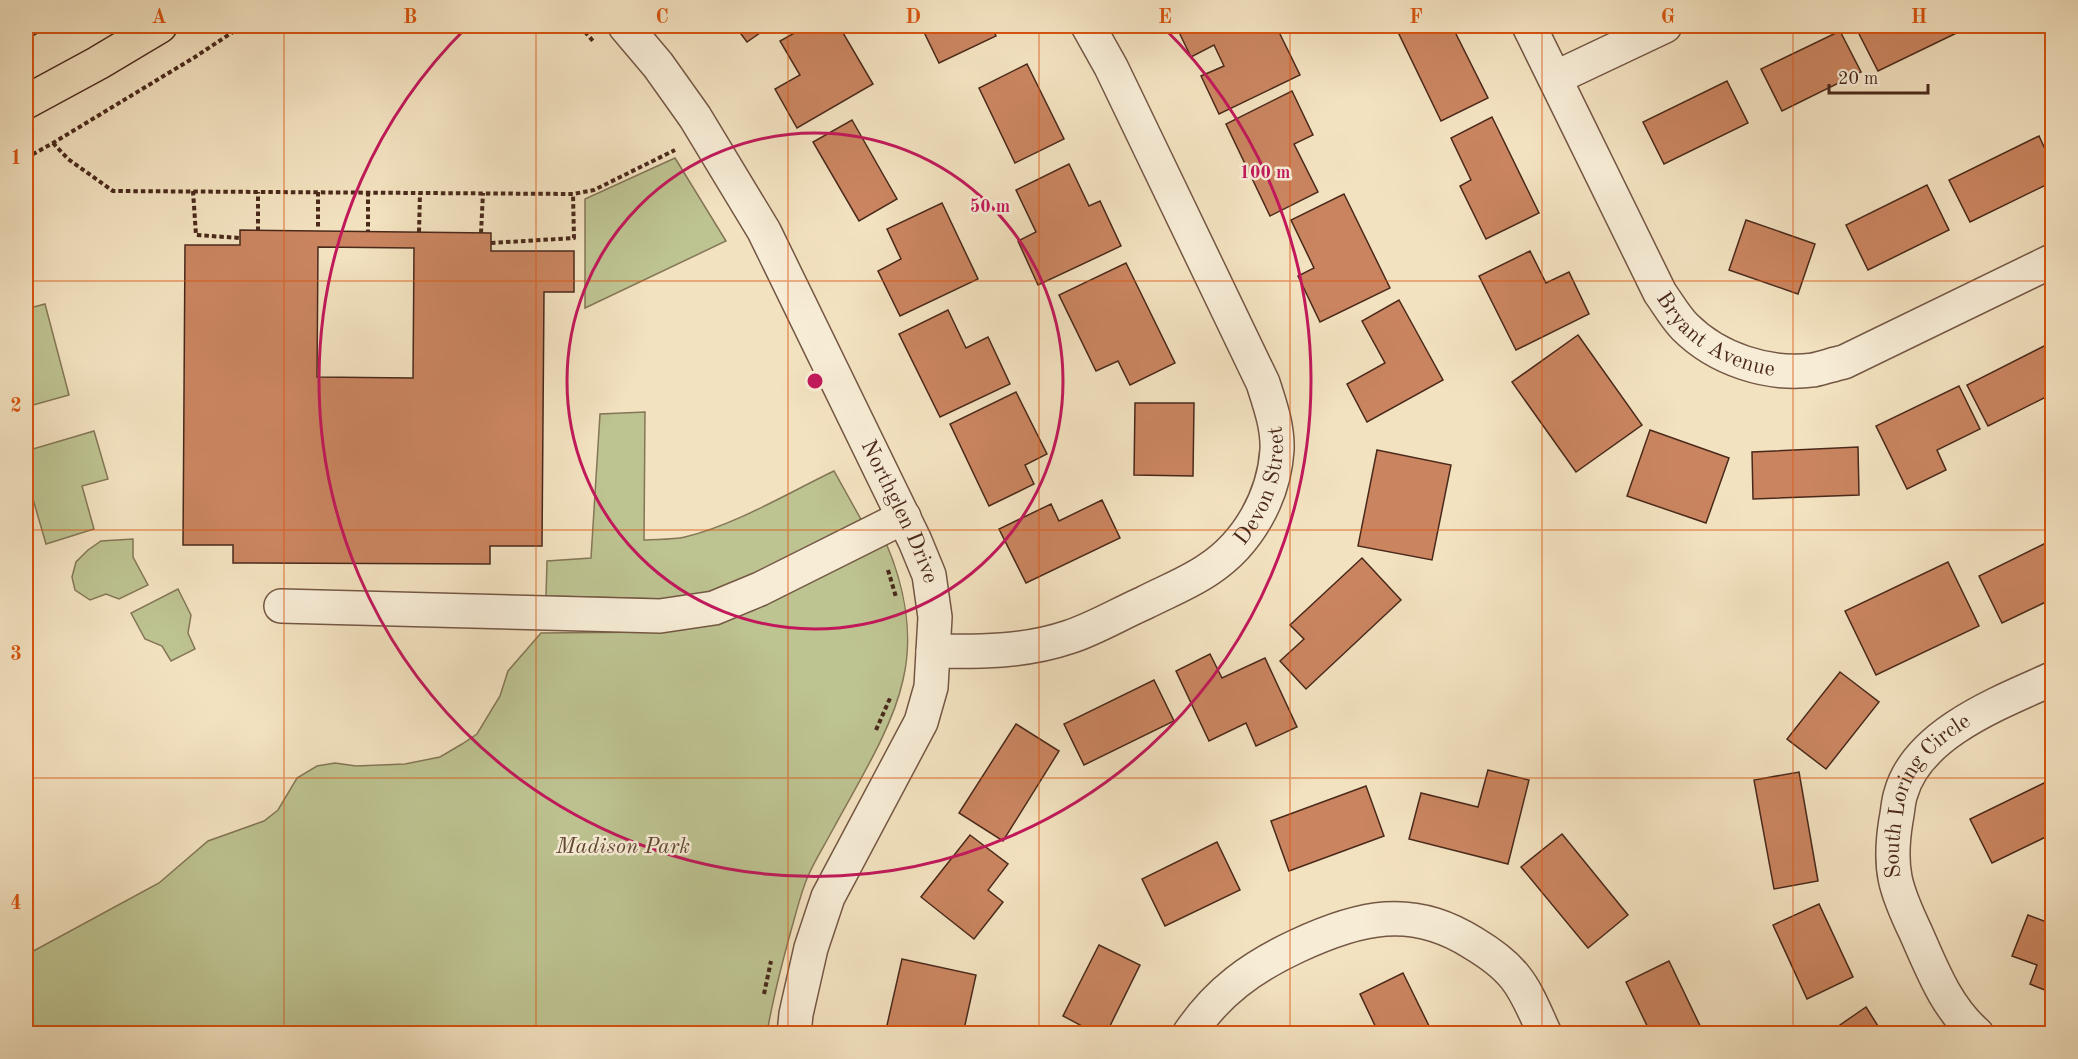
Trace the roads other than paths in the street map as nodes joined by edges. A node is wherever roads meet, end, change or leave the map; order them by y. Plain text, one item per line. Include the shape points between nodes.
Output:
1 (160, 26) edge
2 (625, 26) edge
3 (1088, 26) edge
4 (1529, 26) edge
5 (1665, 26) edge
6 (1555, 78) junction
7 (26, 102) edge
8 (2052, 261) edge
9 (904, 518) junction
10 (281, 606) dead end
11 (933, 651) junction
12 (2052, 679) edge
13 (794, 1034) edge
14 (1189, 1034) edge
15 (1545, 1034) edge
16 (1977, 1034) edge

1 - 7 main road
2 - 9 street, Northglen Drive via 694,117 764,231
3 - 11 street, Devon Street via 1263,383 1274,417 1277,449 1272,477 1260,512 1239,544 1209,569 1173,589 1070,637 1031,647
4 - 6 street, Bryant Avenue
5 - 6 street
6 - 8 street, Bryant Avenue via 1660,293 1684,326 1711,348 1740,361 1777,370 1812,370 1844,362
9 - 10 street via 714,608 660,616
9 - 11 street, Northglen Drive via 928,575 935,616
11 - 13 street, Northglen Drive via 931,687 921,722 828,897 811,948
12 - 16 street, South Loring Circle via 1972,716 1938,740 1917,762 1901,791 1892,860 1898,894 1945,997
14 - 15 street via 1204,1011 1262,963 1328,931 1396,917 1425,921 1458,933 1489,953 1516,977

